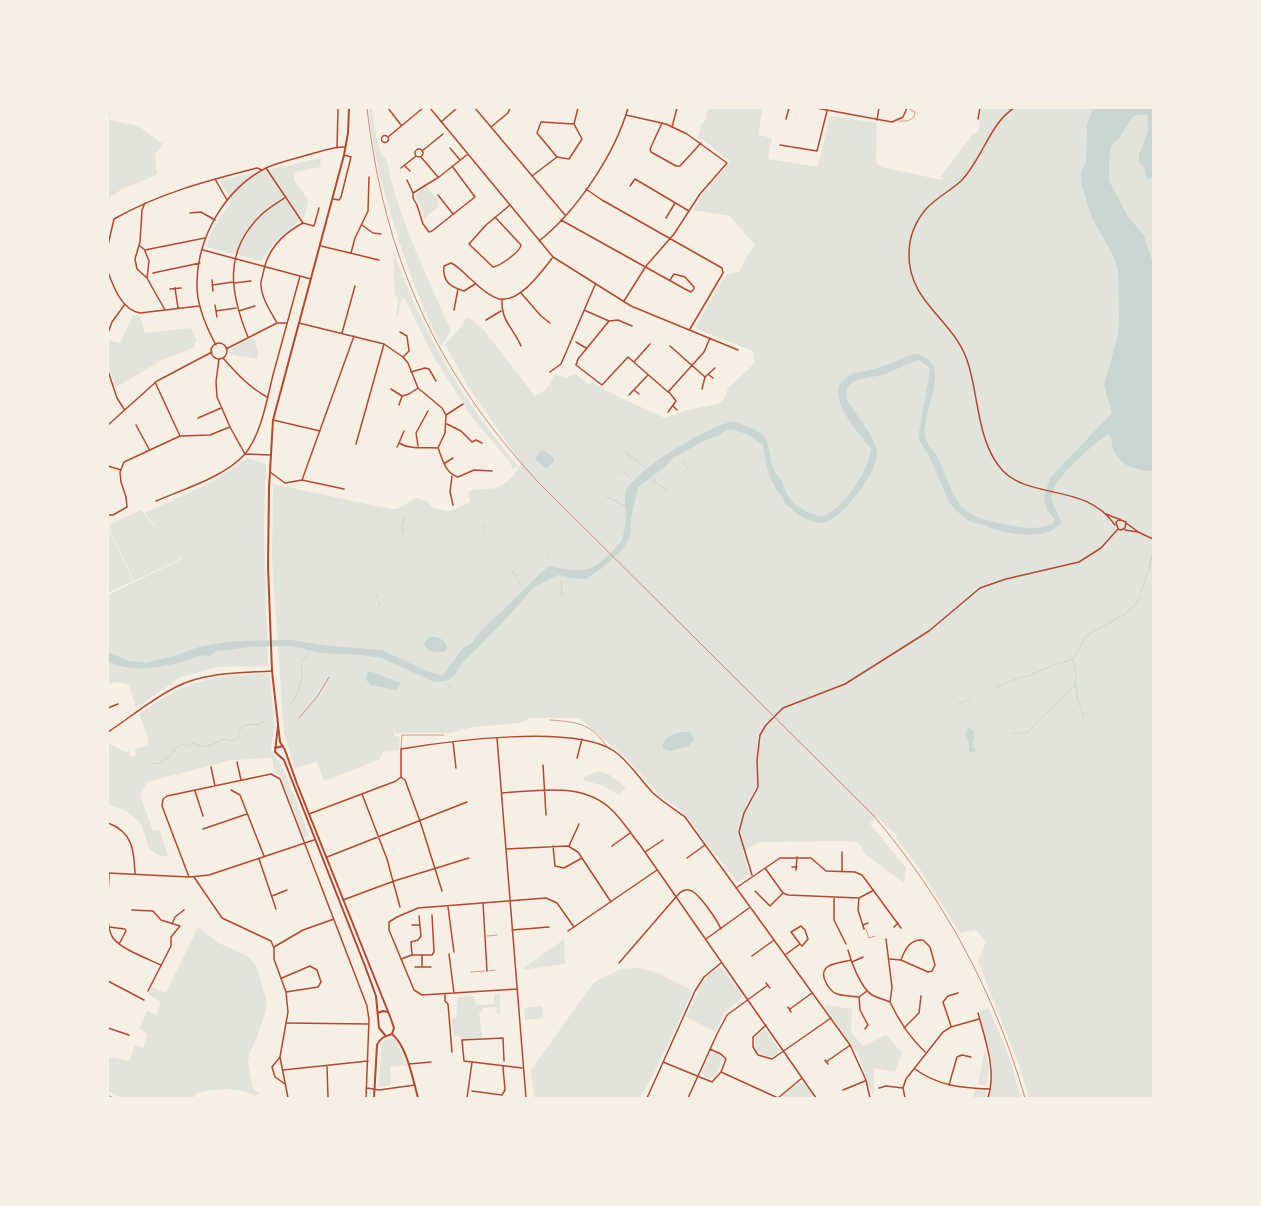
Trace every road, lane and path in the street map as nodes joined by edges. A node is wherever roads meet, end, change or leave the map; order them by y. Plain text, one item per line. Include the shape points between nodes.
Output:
1 (338, 108) edge
2 (348, 108) edge
3 (388, 108) edge
4 (423, 108) edge
5 (430, 108) edge
6 (457, 108) edge
7 (475, 108) edge
8 (510, 108) edge
9 (578, 108) edge
10 (628, 108) edge
11 (677, 108) edge
12 (789, 108) edge
13 (816, 108) edge
14 (879, 108) edge
15 (908, 108) edge
16 (980, 108) edge
17 (1014, 108) edge
18 (827, 110) junction
19 (626, 115) junction
20 (982, 117) dead end
21 (786, 119) dead end
22 (877, 120) junction
23 (898, 121) junction
24 (441, 122) junction
25 (574, 124) junction
26 (662, 124) junction
27 (402, 126) junction
28 (491, 127) junction
29 (672, 127) junction
30 (443, 134) dead end
31 (388, 137) dead end
32 (701, 143) junction
33 (780, 145) dead end
34 (346, 147) junction
35 (337, 148) junction
36 (450, 148) dead end
37 (422, 151) junction
38 (468, 154) junction
39 (344, 155) junction
40 (416, 156) junction
41 (421, 157) junction
42 (557, 157) junction
43 (460, 160) junction
44 (405, 166) junction
45 (452, 166) junction
46 (266, 168) junction
47 (401, 168) dead end
48 (262, 171) junction
49 (410, 171) dead end
50 (532, 176) junction
51 (369, 177) dead end
52 (439, 177) junction
53 (215, 179) junction
54 (406, 180) dead end
55 (630, 186) dead end
56 (586, 189) junction
57 (413, 193) junction
58 (438, 195) dead end
59 (286, 197) junction
60 (333, 199) junction
61 (227, 200) junction
62 (442, 200) junction
63 (145, 202) junction
64 (438, 203) dead end
65 (675, 203) junction
66 (510, 205) junction
67 (319, 208) dead end
68 (689, 212) junction
69 (190, 213) dead end
70 (452, 214) junction
71 (566, 215) junction
72 (495, 217) junction
73 (666, 218) dead end
74 (215, 220) junction
75 (561, 220) junction
76 (303, 223) junction
77 (362, 225) junction
78 (381, 234) dead end
79 (205, 238) junction
80 (671, 238) junction
81 (539, 241) junction
82 (108, 245) edge
83 (139, 246) junction
84 (321, 246) junction
85 (145, 250) junction
86 (202, 250) junction
87 (351, 253) junction
88 (553, 257) junction
89 (235, 259) junction
90 (379, 260) dead end
91 (200, 262) junction
92 (264, 266) junction
93 (646, 266) junction
94 (108, 272) edge
95 (153, 273) dead end
96 (300, 276) junction
97 (147, 278) junction
98 (311, 279) junction
99 (212, 280) dead end
100 (670, 280) junction
101 (251, 281) dead end
102 (234, 282) junction
103 (475, 284) junction
104 (595, 284) junction
105 (212, 285) junction
106 (355, 286) dead end
107 (175, 288) junction
108 (181, 288) dead end
109 (170, 289) dead end
110 (458, 289) junction
111 (214, 291) dead end
112 (520, 292) junction
113 (502, 299) junction
114 (624, 301) junction
115 (125, 304) junction
116 (199, 306) junction
117 (215, 306) dead end
118 (255, 306) dead end
119 (236, 308) junction
120 (178, 309) junction
121 (165, 310) junction
122 (454, 310) dead end
123 (584, 310) junction
124 (216, 311) junction
125 (238, 311) junction
126 (502, 311) junction
127 (217, 317) dead end
128 (486, 320) dead end
129 (609, 321) junction
130 (277, 323) junction
131 (287, 323) junction
132 (298, 323) junction
133 (550, 323) dead end
134 (632, 326) dead end
135 (690, 329) junction
136 (400, 332) dead end
137 (108, 333) edge
138 (342, 333) junction
139 (354, 336) junction
140 (248, 337) junction
141 (710, 338) junction
142 (576, 342) dead end
143 (384, 344) junction
144 (650, 344) dead end
145 (216, 345) junction
146 (521, 346) dead end
147 (670, 346) dead end
148 (587, 348) junction
149 (226, 349) junction
150 (738, 350) dead end
151 (212, 352) junction
152 (403, 357) junction
153 (223, 358) junction
154 (219, 359) junction
155 (634, 362) junction
156 (691, 365) junction
157 (715, 368) dead end
158 (108, 371) edge
159 (411, 372) junction
160 (550, 372) dead end
161 (648, 375) junction
162 (709, 375) junction
163 (705, 377) junction
164 (713, 378) dead end
165 (436, 381) dead end
166 (155, 382) junction
167 (418, 388) junction
168 (390, 389) dead end
169 (702, 389) dead end
170 (634, 390) junction
171 (668, 392) junction
172 (639, 394) dead end
173 (629, 395) dead end
174 (402, 396) junction
175 (268, 397) junction
176 (463, 404) dead end
177 (399, 405) dead end
178 (673, 406) junction
179 (221, 408) junction
180 (124, 409) junction
181 (677, 410) dead end
182 (428, 411) dead end
183 (668, 412) dead end
184 (446, 415) junction
185 (198, 418) dead end
186 (273, 420) junction
187 (446, 424) junction
188 (108, 425) edge
189 (136, 425) dead end
190 (230, 427) junction
191 (320, 431) junction
192 (404, 431) dead end
193 (180, 436) junction
194 (399, 443) junction
195 (482, 443) dead end
196 (356, 444) dead end
197 (418, 446) junction
198 (397, 447) dead end
199 (438, 448) junction
200 (150, 449) junction
201 (245, 454) junction
202 (271, 455) junction
203 (453, 458) dead end
204 (444, 464) junction
205 (108, 466) edge
206 (121, 470) junction
207 (492, 471) dead end
208 (270, 472) junction
209 (453, 475) junction
210 (302, 480) junction
211 (344, 489) dead end
212 (156, 501) dead end
213 (453, 506) dead end
214 (1104, 513) junction
215 (108, 515) edge
216 (1120, 519) junction
217 (1126, 523) junction
218 (1115, 525) junction
219 (1118, 529) junction
220 (1122, 530) junction
221 (1138, 532) junction
222 (1153, 539) edge
223 (272, 671) junction
224 (329, 677) dead end
225 (118, 704) dead end
226 (108, 708) edge
227 (299, 718) dead end
228 (550, 720) dead end
229 (279, 724) junction
230 (108, 732) edge
231 (444, 735) dead end
232 (497, 738) junction
233 (582, 739) junction
234 (453, 742) junction
235 (283, 746) junction
236 (276, 748) junction
237 (608, 748) junction
238 (401, 749) junction
239 (285, 752) junction
240 (279, 756) junction
241 (577, 758) dead end
242 (237, 762) dead end
243 (543, 765) dead end
244 (211, 767) dead end
245 (456, 768) dead end
246 (401, 777) junction
247 (241, 780) junction
248 (215, 786) junction
249 (195, 790) junction
250 (231, 790) dead end
251 (545, 790) junction
252 (502, 793) junction
253 (362, 794) junction
254 (467, 802) dead end
255 (247, 813) junction
256 (309, 814) junction
257 (546, 815) dead end
258 (203, 816) dead end
259 (420, 821) junction
260 (108, 823) edge
261 (579, 824) dead end
262 (203, 830) dead end
263 (630, 833) junction
264 (380, 837) junction
265 (314, 840) junction
266 (663, 840) dead end
267 (305, 843) junction
268 (706, 845) junction
269 (553, 846) junction
270 (568, 846) junction
271 (612, 846) dead end
272 (506, 849) junction
273 (842, 852) dead end
274 (645, 853) junction
275 (264, 857) junction
276 (797, 857) junction
277 (259, 858) junction
278 (326, 858) junction
279 (469, 858) dead end
280 (582, 858) junction
281 (687, 858) dead end
282 (792, 867) dead end
283 (797, 867) junction
284 (435, 868) junction
285 (764, 868) junction
286 (657, 870) junction
287 (796, 870) dead end
288 (842, 871) junction
289 (109, 873) edge
290 (135, 873) junction
291 (752, 875) junction
292 (189, 877) junction
293 (194, 877) junction
294 (394, 881) junction
295 (736, 888) junction
296 (287, 890) dead end
297 (874, 890) junction
298 (442, 891) dead end
299 (756, 891) dead end
300 (783, 892) junction
301 (272, 896) junction
302 (676, 897) junction
303 (834, 898) junction
304 (859, 898) junction
305 (343, 900) junction
306 (510, 901) junction
307 (611, 902) junction
308 (483, 903) junction
309 (400, 907) dead end
310 (448, 907) junction
311 (749, 908) junction
312 (276, 909) dead end
313 (132, 910) dead end
314 (184, 910) dead end
315 (432, 915) dead end
316 (419, 916) dead end
317 (334, 919) junction
318 (868, 923) dead end
319 (172, 924) junction
320 (898, 924) junction
321 (412, 925) dead end
322 (420, 925) junction
323 (863, 925) junction
324 (109, 927) edge
325 (574, 927) junction
326 (894, 927) dead end
327 (549, 928) dead end
328 (721, 928) junction
329 (901, 928) dead end
330 (864, 929) joint
331 (512, 930) junction
332 (568, 931) dead end
333 (497, 935) dead end
334 (485, 936) junction
335 (875, 936) dead end
336 (706, 939) junction
337 (843, 939) junction
338 (886, 939) dead end
339 (774, 940) junction
340 (839, 941) dead end
341 (118, 944) junction
342 (800, 944) junction
343 (846, 944) dead end
344 (274, 948) junction
345 (848, 950) dead end
346 (454, 952) dead end
347 (449, 954) dead end
348 (412, 955) junction
349 (422, 955) junction
350 (785, 955) junction
351 (752, 956) dead end
352 (863, 957) dead end
353 (400, 959) junction
354 (890, 959) junction
355 (901, 960) junction
356 (851, 961) junction
357 (722, 962) junction
358 (620, 963) dead end
359 (161, 966) junction
360 (415, 967) dead end
361 (422, 967) junction
362 (431, 967) dead end
363 (495, 970) dead end
364 (487, 971) junction
365 (471, 972) dead end
366 (282, 978) junction
367 (108, 981) edge
368 (770, 988) dead end
369 (517, 989) junction
370 (148, 990) dead end
371 (867, 991) junction
372 (286, 992) junction
373 (813, 992) junction
374 (958, 993) dead end
375 (445, 994) junction
376 (454, 994) junction
377 (859, 996) junction
378 (921, 996) dead end
379 (144, 1000) dead end
380 (747, 1000) junction
381 (890, 1002) junction
382 (788, 1007) dead end
383 (790, 1009) junction
384 (388, 1012) junction
385 (791, 1012) dead end
386 (978, 1013) dead end
387 (378, 1014) junction
388 (831, 1018) junction
389 (979, 1019) junction
390 (287, 1023) junction
391 (369, 1024) junction
392 (766, 1025) junction
393 (951, 1027) junction
394 (108, 1028) edge
395 (904, 1028) junction
396 (865, 1029) dead end
397 (392, 1034) junction
398 (129, 1035) dead end
399 (385, 1035) junction
400 (850, 1045) junction
401 (710, 1049) junction
402 (784, 1050) junction
403 (452, 1052) dead end
404 (926, 1053) junction
405 (280, 1057) junction
406 (971, 1057) dead end
407 (368, 1061) junction
408 (504, 1061) dead end
409 (431, 1062) dead end
410 (472, 1062) junction
411 (663, 1062) junction
412 (826, 1062) dead end
413 (409, 1064) junction
414 (327, 1065) junction
415 (503, 1066) junction
416 (522, 1068) junction
417 (914, 1069) junction
418 (283, 1070) junction
419 (721, 1072) junction
420 (697, 1077) junction
421 (802, 1078) junction
422 (866, 1080) junction
423 (285, 1084) junction
424 (415, 1085) junction
425 (949, 1085) junction
426 (367, 1088) junction
427 (879, 1088) dead end
428 (903, 1088) junction
429 (375, 1089) junction
430 (990, 1089) junction
431 (843, 1090) dead end
432 (472, 1092) dead end
433 (288, 1098) edge
434 (328, 1098) edge
435 (366, 1098) edge
436 (374, 1098) edge
437 (418, 1098) edge
438 (468, 1098) edge
439 (526, 1098) edge
440 (647, 1098) edge
441 (688, 1098) edge
442 (778, 1098) edge
443 (816, 1098) edge
444 (870, 1098) edge
445 (905, 1098) edge
446 (988, 1098) edge

1 - 35 street
2 - 34 main road
3 - 27 street
4 - 27 street
5 - 24 street
6 - 24 street
7 - 28 street
8 - 28 street
9 - 25 street
10 - 19 street
11 - 29 street
12 - 21 street
13 - 18 street
14 - 22 street
15 - 23 street
15 - 23 lane via 915,112 914,117 908,121
16 - 20 street via 978,118
17 - 214 street via 998,122 981,155 961,181 926,209 909,245 909,262 914,284 964,350 986,441 994,460 1004,472 1018,480 1039,488 1075,496
18 - 22 street
18 - 33 street via 817,151
19 - 26 street
19 - 56 street via 599,170
22 - 23 street
24 - 38 street
25 - 42 street via 582,139 569,159
25 - 42 street via 541,122 537,133
26 - 29 street
26 - 32 street via 650,149 676,166 680,166
27 - 31 street
28 - 50 street
29 - 32 street
30 - 37 street
32 - 68 street via 727,163 700,194
34 - 35 street
34 - 39 main road
35 - 46 street
36 - 43 street
37 - 40 street via 417,150
37 - 41 street
38 - 43 street
38 - 66 street
39 - 60 main road
39 - 60 street via 351,156 341,197 339,200
40 - 41 street
40 - 44 street
41 - 52 street
42 - 50 street
43 - 45 street
44 - 47 street
44 - 49 street
45 - 52 street
45 - 70 street via 475,197
46 - 48 street
46 - 59 street
48 - 53 street via 257,168
48 - 61 street
50 - 71 street
51 - 77 street via 368,211
52 - 57 street
53 - 61 street
53 - 63 street
54 - 57 street
55 - 65 street via 635,179
56 - 71 street
56 - 80 street
57 - 70 street via 428,232
58 - 62 street
59 - 76 street
59 - 89 street via 261,214 247,231
60 - 84 main road
61 - 74 street
62 - 64 street
62 - 70 street
63 - 82 street via 114,219
63 - 83 street
65 - 68 street
65 - 73 street
66 - 72 street
66 - 81 street
67 - 76 street via 314,226
68 - 80 street
69 - 74 street via 201,212
71 - 75 street
72 - 72 street via 521,245 520,250 504,263 493,267 469,244
74 - 79 street
75 - 81 street
75 - 93 street
76 - 92 street via 275,243
77 - 78 street via 373,233
77 - 87 street
79 - 85 street
79 - 86 street
80 - 93 street
80 - 135 street via 722,268 723,272
81 - 88 street
83 - 85 street
83 - 97 street via 135,259 137,269
84 - 87 street
84 - 98 main road
85 - 97 street via 149,261
86 - 89 street
86 - 91 street
87 - 90 street
88 - 104 street
88 - 112 street
89 - 92 street
89 - 102 street
91 - 95 street
91 - 116 street via 197,282
92 - 96 street
92 - 130 street via 260,286
93 - 100 street
93 - 114 street
94 - 115 street via 115,290
96 - 98 street
96 - 131 street
97 - 121 street
98 - 132 main road
99 - 105 street
100 - 100 street via 674,274 685,277 694,290 691,292
101 - 102 street
102 - 105 street
102 - 119 street
103 - 110 street via 464,290
103 - 110 street via 460,267 451,263 444,266 446,282
103 - 113 street via 488,294
104 - 114 street
104 - 123 street
105 - 111 street
106 - 138 street
107 - 108 street
107 - 109 street
107 - 120 street
110 - 122 street
112 - 113 street
112 - 133 street
113 - 126 street
114 - 135 street
115 - 121 street via 134,312 140,313
115 - 137 street via 112,322
116 - 120 street
116 - 145 street via 205,326
117 - 124 street
118 - 125 street
119 - 124 street
119 - 125 street
120 - 121 street
123 - 129 street
123 - 160 street via 561,364
124 - 127 street
125 - 140 street
126 - 128 street
126 - 146 street via 506,324 518,337
129 - 134 street via 618,320
129 - 148 street
130 - 131 street
130 - 140 street
131 - 175 street
132 - 138 street
132 - 186 main road
135 - 141 street
136 - 152 street via 407,336 409,343 409,351
138 - 139 street
139 - 143 street
139 - 191 street
140 - 149 street
141 - 150 street
141 - 156 street via 704,352
142 - 148 street
143 - 152 street
143 - 196 street
144 - 155 street
145 - 149 street via 222,344
145 - 151 street
147 - 156 street
148 - 155 street via 576,364 601,386 628,357
149 - 153 street via 227,353
151 - 154 street via 214,357
151 - 166 street
152 - 159 street
153 - 154 street
153 - 175 street via 242,380
154 - 179 street via 216,391
155 - 161 street
156 - 163 street
156 - 171 street
157 - 162 street
158 - 180 street via 117,398
159 - 165 street via 429,369
159 - 167 street
161 - 170 street
161 - 171 street
162 - 163 street
162 - 164 street
163 - 169 street
166 - 180 street
166 - 193 street
167 - 174 street
167 - 184 street via 442,408
168 - 174 street
170 - 172 street
170 - 173 street
171 - 178 street via 676,401
174 - 177 street
175 - 201 street via 254,440
176 - 184 street
178 - 181 street
178 - 183 street
179 - 185 street
179 - 190 street
180 - 188 street
182 - 197 street via 416,433
184 - 187 street
186 - 191 street
186 - 202 main road
187 - 195 street via 461,431 472,442 476,440
187 - 199 street
189 - 200 street
190 - 193 street via 210,435
190 - 201 street
191 - 210 street
192 - 194 street
193 - 200 street
194 - 197 street via 413,448
194 - 198 street
197 - 199 street
199 - 204 street
200 - 206 street via 124,462
201 - 202 street
201 - 212 street via 226,470
202 - 208 main road
203 - 204 street
204 - 209 street
205 - 206 street
206 - 215 street via 127,507
207 - 209 street via 474,470 458,477
208 - 210 street via 285,483
208 - 223 main road via 268,566
209 - 213 street via 450,492
210 - 211 street
214 - 216 street
214 - 218 street
216 - 217 street
216 - 218 street
217 - 220 street
217 - 221 street
218 - 219 street
219 - 220 street
219 - 291 street via 1101,548 1079,562 1006,579 980,588 942,622 845,684 783,708 760,735 758,787 738,832
220 - 221 street
221 - 222 street
223 - 229 main road
223 - 230 street via 218,674 193,680 158,698
224 - 227 lane via 317,697
225 - 226 street
228 - 237 lane via 576,722 589,728 600,736
229 - 235 main road via 280,742
229 - 236 main road
231 - 238 lane via 402,735
232 - 233 street via 556,736
232 - 234 street
232 - 252 street
233 - 237 street
233 - 241 street
234 - 238 street
234 - 245 street
235 - 236 main road
235 - 239 main road
236 - 240 main road via 276,754
237 - 268 street via 627,762 654,793 685,817
238 - 246 street
239 - 240 main road
239 - 256 main road
240 - 265 main road via 284,760
242 - 247 street
243 - 251 street
244 - 248 street
246 - 253 street
246 - 259 street via 405,780
247 - 248 street
247 - 267 street via 271,774 280,779
248 - 249 street
249 - 258 street
249 - 292 street via 166,796 162,806
250 - 255 street via 240,795
251 - 252 street
251 - 257 street
251 - 263 street via 572,790 594,797 614,812
252 - 272 street
253 - 256 street
253 - 264 street
254 - 259 street
255 - 262 street
255 - 275 street
256 - 278 main road
259 - 264 street
259 - 284 street
260 - 290 street via 130,841 134,850
261 - 270 street
263 - 271 street
263 - 274 street
264 - 278 street
264 - 294 street
265 - 267 street
265 - 387 main road via 365,966 376,996
266 - 274 street
267 - 275 street
267 - 317 street
268 - 281 street
268 - 295 street
269 - 270 street
269 - 272 street
269 - 280 street via 555,866 564,868
270 - 280 street
272 - 306 street
273 - 288 street
274 - 286 street
275 - 277 street
276 - 283 street
276 - 285 street via 780,858
276 - 288 street via 813,858 826,871
277 - 293 street via 209,875
277 - 301 street
278 - 305 main road
279 - 284 street
280 - 307 street
282 - 283 street
283 - 287 street
284 - 294 street
284 - 298 street
285 - 291 street
285 - 300 street
286 - 302 street
286 - 307 street
288 - 297 street via 859,872
289 - 290 street
289 - 324 street
290 - 292 street
291 - 295 street
292 - 293 street
293 - 344 street via 222,918 271,941
294 - 305 street
294 - 309 street
295 - 311 street
296 - 301 street
297 - 304 street
297 - 320 street
299 - 300 street via 770,906
300 - 303 street via 788,895
301 - 312 street
302 - 328 street via 685,890 695,892
302 - 336 street
302 - 358 street
303 - 304 street
303 - 337 street via 834,920
304 - 323 street via 858,910
305 - 384 main road
306 - 308 street
306 - 325 street via 550,899 557,903
306 - 331 street
307 - 325 street
308 - 310 street
308 - 334 street
310 - 346 street
310 - 353 street via 418,908 396,916 389,922 389,930
311 - 328 street
311 - 339 street
313 - 319 street via 153,912 161,920
314 - 319 street via 175,917
315 - 349 street via 434,950 432,955
316 - 322 street
317 - 344 street via 303,930
317 - 391 street via 367,1006
318 - 323 street
319 - 359 street via 179,924 180,928 171,937 171,946
320 - 326 street
320 - 329 street
321 - 322 street
322 - 348 street via 421,936 412,942
323 - 330 street
324 - 341 street
324 - 341 street via 125,929
325 - 332 street
327 - 331 street
328 - 336 street
330 - 335 lane via 869,938
331 - 369 street
333 - 334 lane
334 - 364 street
336 - 357 street
337 - 340 street
337 - 343 street
338 - 354 street
339 - 350 street
339 - 351 street
341 - 359 street
342 - 342 street via 792,932 801,926 808,939 802,946
342 - 350 street
344 - 366 street via 274,959
345 - 356 street
347 - 376 street
348 - 349 street
348 - 353 street
349 - 361 street
350 - 373 street
352 - 356 street
353 - 375 street via 414,990 422,995
354 - 355 street
354 - 381 street
355 - 355 street via 928,972 932,971 935,965 930,947 924,940 910,943
356 - 371 street
356 - 377 street via 828,966 824,978 834,993
357 - 380 street
357 - 411 street via 700,983
359 - 370 street
360 - 361 street
361 - 362 street
363 - 364 lane
364 - 365 lane
366 - 372 street
366 - 372 street via 310,966 318,970 321,982 318,987
367 - 379 street
368 - 380 street via 767,984
369 - 376 street
369 - 416 street
371 - 377 street
371 - 381 street
372 - 390 street
373 - 383 street
373 - 388 street
374 - 393 street via 948,996 943,1002
375 - 376 street
375 - 403 street
377 - 396 street via 860,1010 868,1025
378 - 395 street via 919,1013
380 - 392 street
380 - 401 street via 727,1015
381 - 395 street
382 - 383 street
383 - 385 street
384 - 387 main road
384 - 397 main road via 394,1028
386 - 389 street
387 - 399 main road via 379,1028
388 - 400 street
388 - 402 street
389 - 393 street
389 - 430 street via 991,1066
390 - 391 street
390 - 405 street
391 - 407 street
392 - 402 street
392 - 402 street via 753,1037 755,1052 762,1058 772,1059
393 - 404 street via 943,1032
394 - 398 street
395 - 404 street via 911,1039
397 - 399 main road
397 - 413 main road via 398,1039
399 - 429 main road via 380,1038 377,1045
400 - 412 street
400 - 422 street
401 - 419 street via 725,1058
401 - 420 street
402 - 421 street
404 - 417 street
405 - 418 street
405 - 423 street via 272,1067 274,1077
406 - 425 street via 957,1057
407 - 414 street
407 - 426 street
408 - 410 street via 503,1038 462,1040 464,1061
409 - 413 street
410 - 415 street
410 - 438 street
411 - 420 street
411 - 440 street
413 - 424 main road
414 - 418 street
414 - 434 street
415 - 416 street
415 - 432 street via 505,1090 502,1095
416 - 439 street
417 - 425 street via 928,1079
417 - 428 street
418 - 423 street
419 - 420 street via 712,1082
419 - 442 street
420 - 441 street
421 - 442 street
421 - 443 street
422 - 431 street
422 - 444 street
423 - 433 street
424 - 429 street
424 - 437 main road
425 - 430 street
426 - 429 street
426 - 435 street
427 - 428 street
428 - 445 street
429 - 436 main road
430 - 446 street

